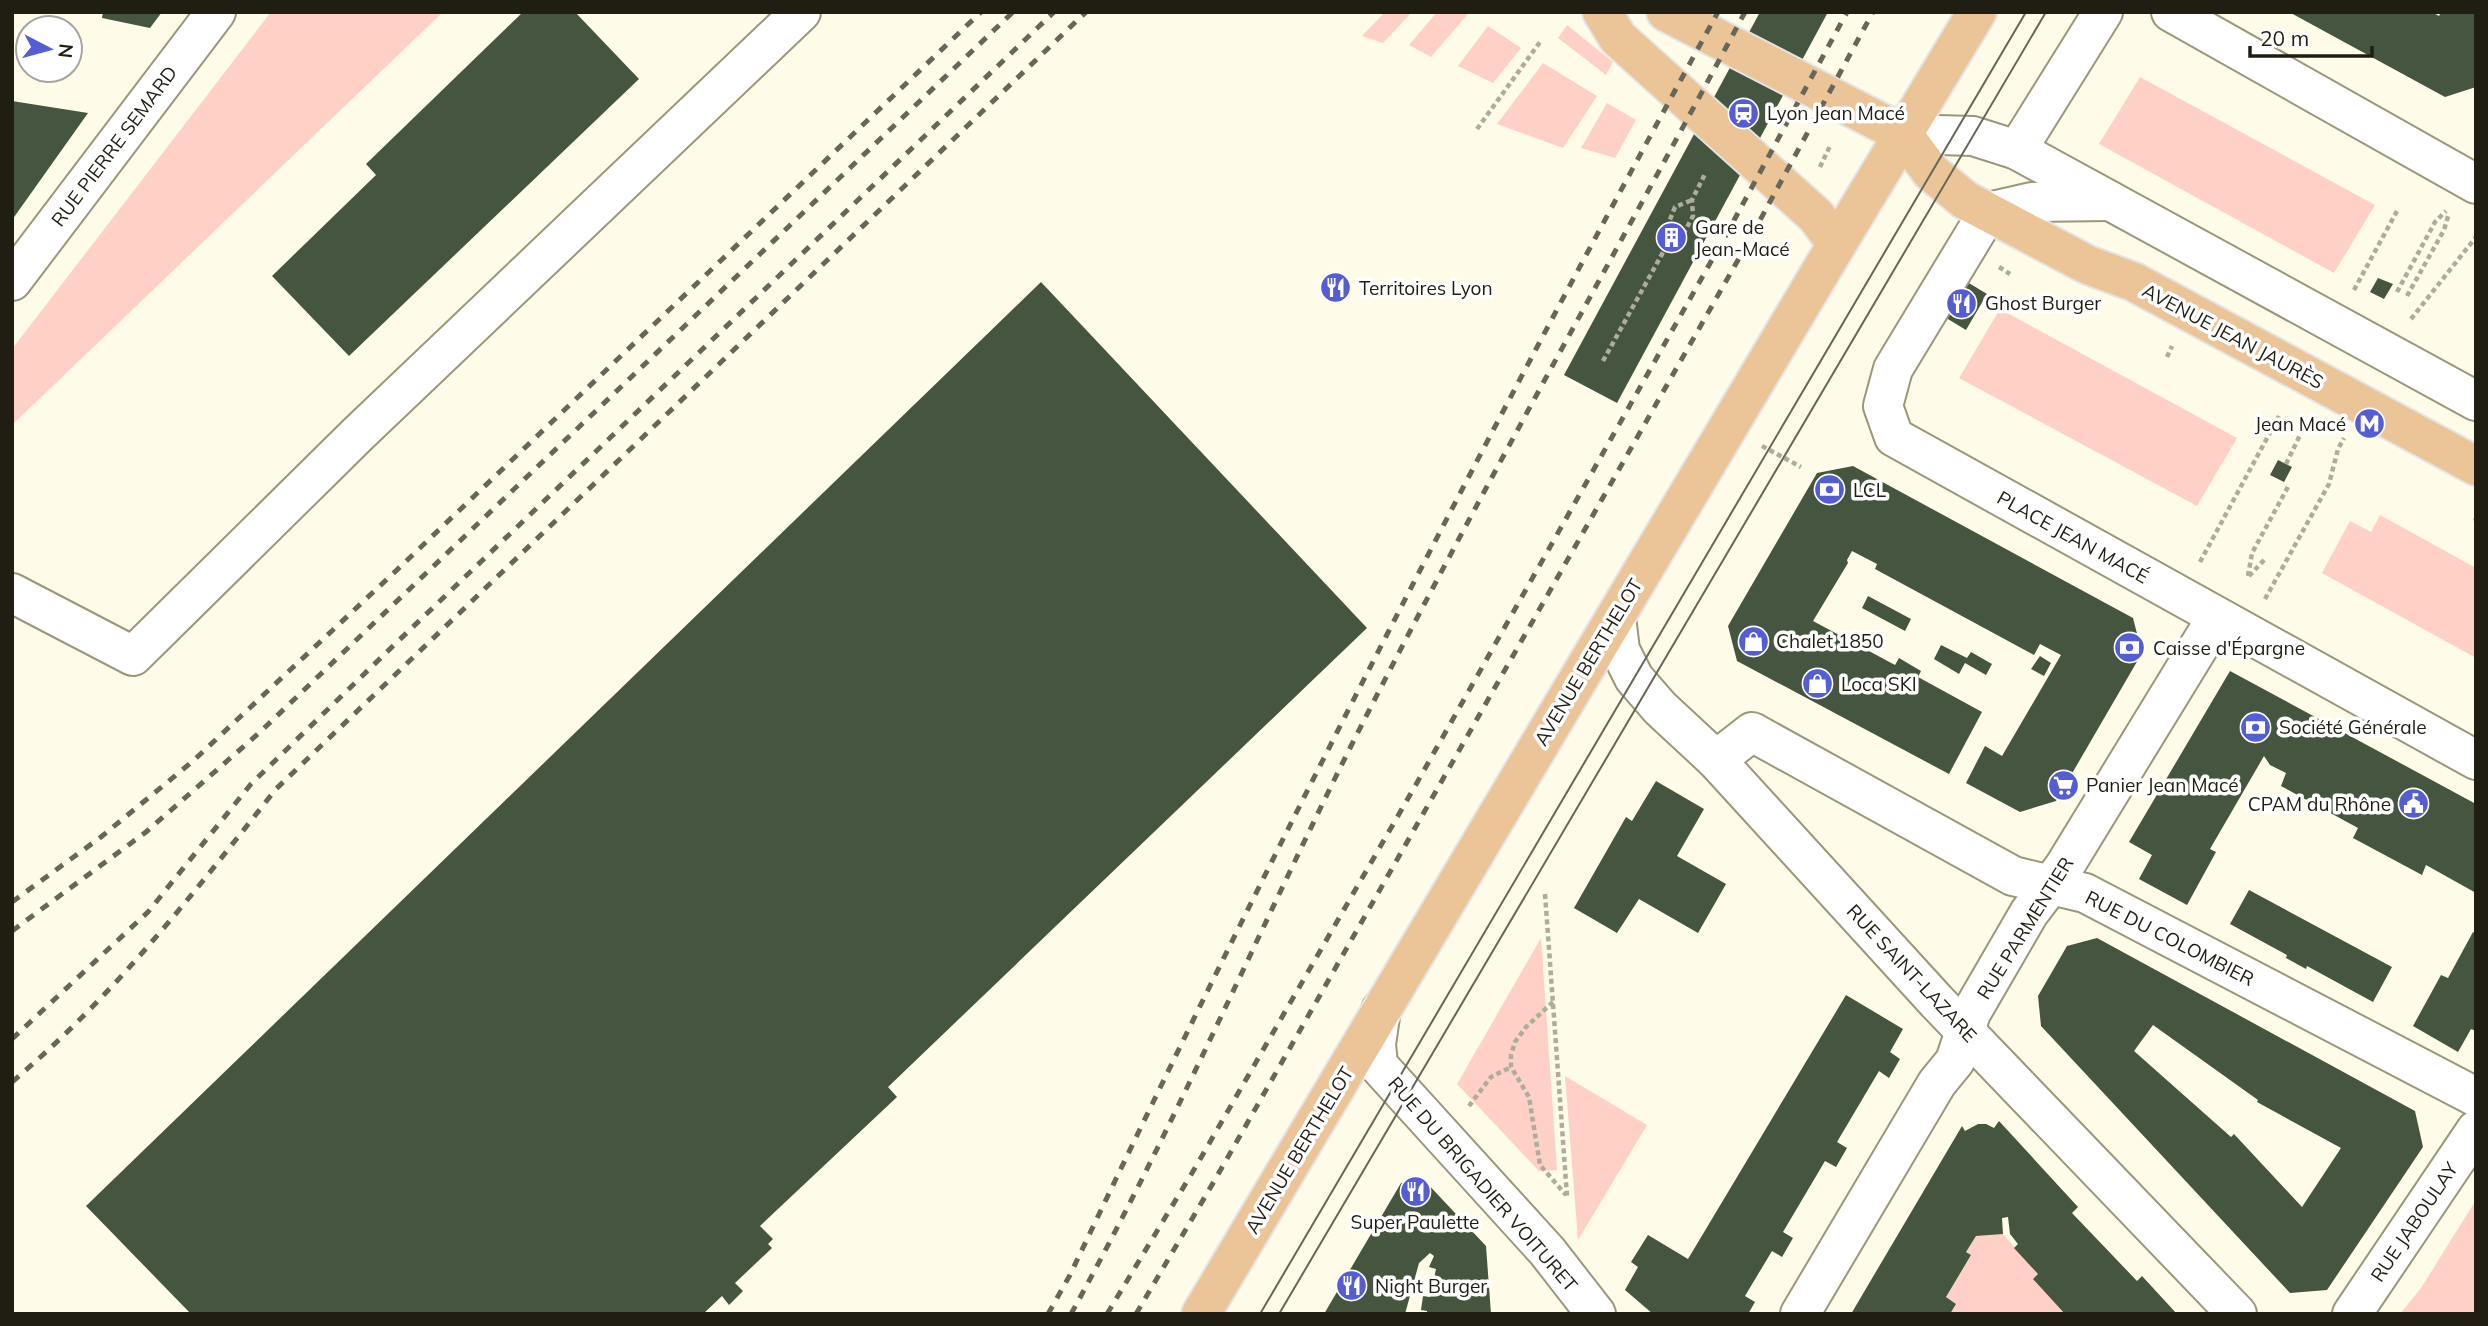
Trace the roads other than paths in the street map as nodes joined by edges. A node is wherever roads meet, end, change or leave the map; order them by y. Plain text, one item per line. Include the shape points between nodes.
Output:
1 (216, 12) edge
2 (801, 12) edge
3 (1602, 12) edge
4 (1666, 12) edge
5 (1977, 12) edge
6 (2103, 12) edge
7 (2171, 12) edge
8 (1903, 134) junction
9 (2017, 150) junction
10 (2473, 175) edge
11 (2110, 201) junction
12 (1988, 212) junction
13 (1837, 244) junction
14 (12, 281) edge
15 (2476, 401) edge
16 (2476, 466) edge
17 (15, 602) edge
18 (1616, 617) junction
19 (2217, 617) junction
20 (1716, 760) junction
21 (2476, 760) edge
22 (2051, 885) junction
23 (1381, 1010) junction
24 (1964, 1030) junction
25 (2476, 1097) edge
26 (2476, 1130) edge
27 (1586, 1311) edge
28 (1202, 1314) edge
29 (1800, 1314) edge
30 (2237, 1314) edge
31 (2352, 1314) edge

1 - 14 street, RUE PIERRE SEMARD
2 - 17 street via 358,434 133,656
3 - 13 main road via 1618,38 1816,216
4 - 8 main road, AVENUE JEAN JAURÈS
5 - 8 main road, AVENUE BERTHELOT
6 - 9 street
7 - 10 street
8 - 9 street, AVENUE JEAN JAURÈS via 1973,136
8 - 12 main road, AVENUE JEAN JAURÈS via 1931,172
8 - 13 main road, AVENUE BERTHELOT
9 - 11 street, AVENUE JEAN JAURÈS
11 - 12 street, AVENUE JEAN JAURÈS via 2032,202
11 - 15 street, AVENUE JEAN JAURÈS
12 - 16 main road, AVENUE JEAN JAURÈS via 2088,265 2134,282
12 - 19 street, PLACE JEAN MACÉ via 1893,369 1883,406 1894,437
13 - 18 main road, AVENUE BERTHELOT
18 - 20 street, RUE SAINT-LAZARE via 1620,650 1634,678
18 - 23 main road, AVENUE BERTHELOT
19 - 21 street, PLACE JEAN MACÉ
19 - 22 street, RUE PARMENTIER
20 - 22 street, RUE DU COLOMBIER via 1752,732 2013,876
20 - 24 street, RUE SAINT-LAZARE
22 - 24 street, RUE PARMENTIER via 2029,913
22 - 25 street, RUE DU COLOMBIER via 2085,893
23 - 27 street, RUE DU BRIGADIER VOITURET via 1378,1065 1547,1251
23 - 28 main road, AVENUE BERTHELOT
24 - 29 street, RUE PARMENTIER via 1955,1061 1937,1083
24 - 30 street, RUE SAINT-LAZARE
26 - 31 street, RUE JABOULAY

